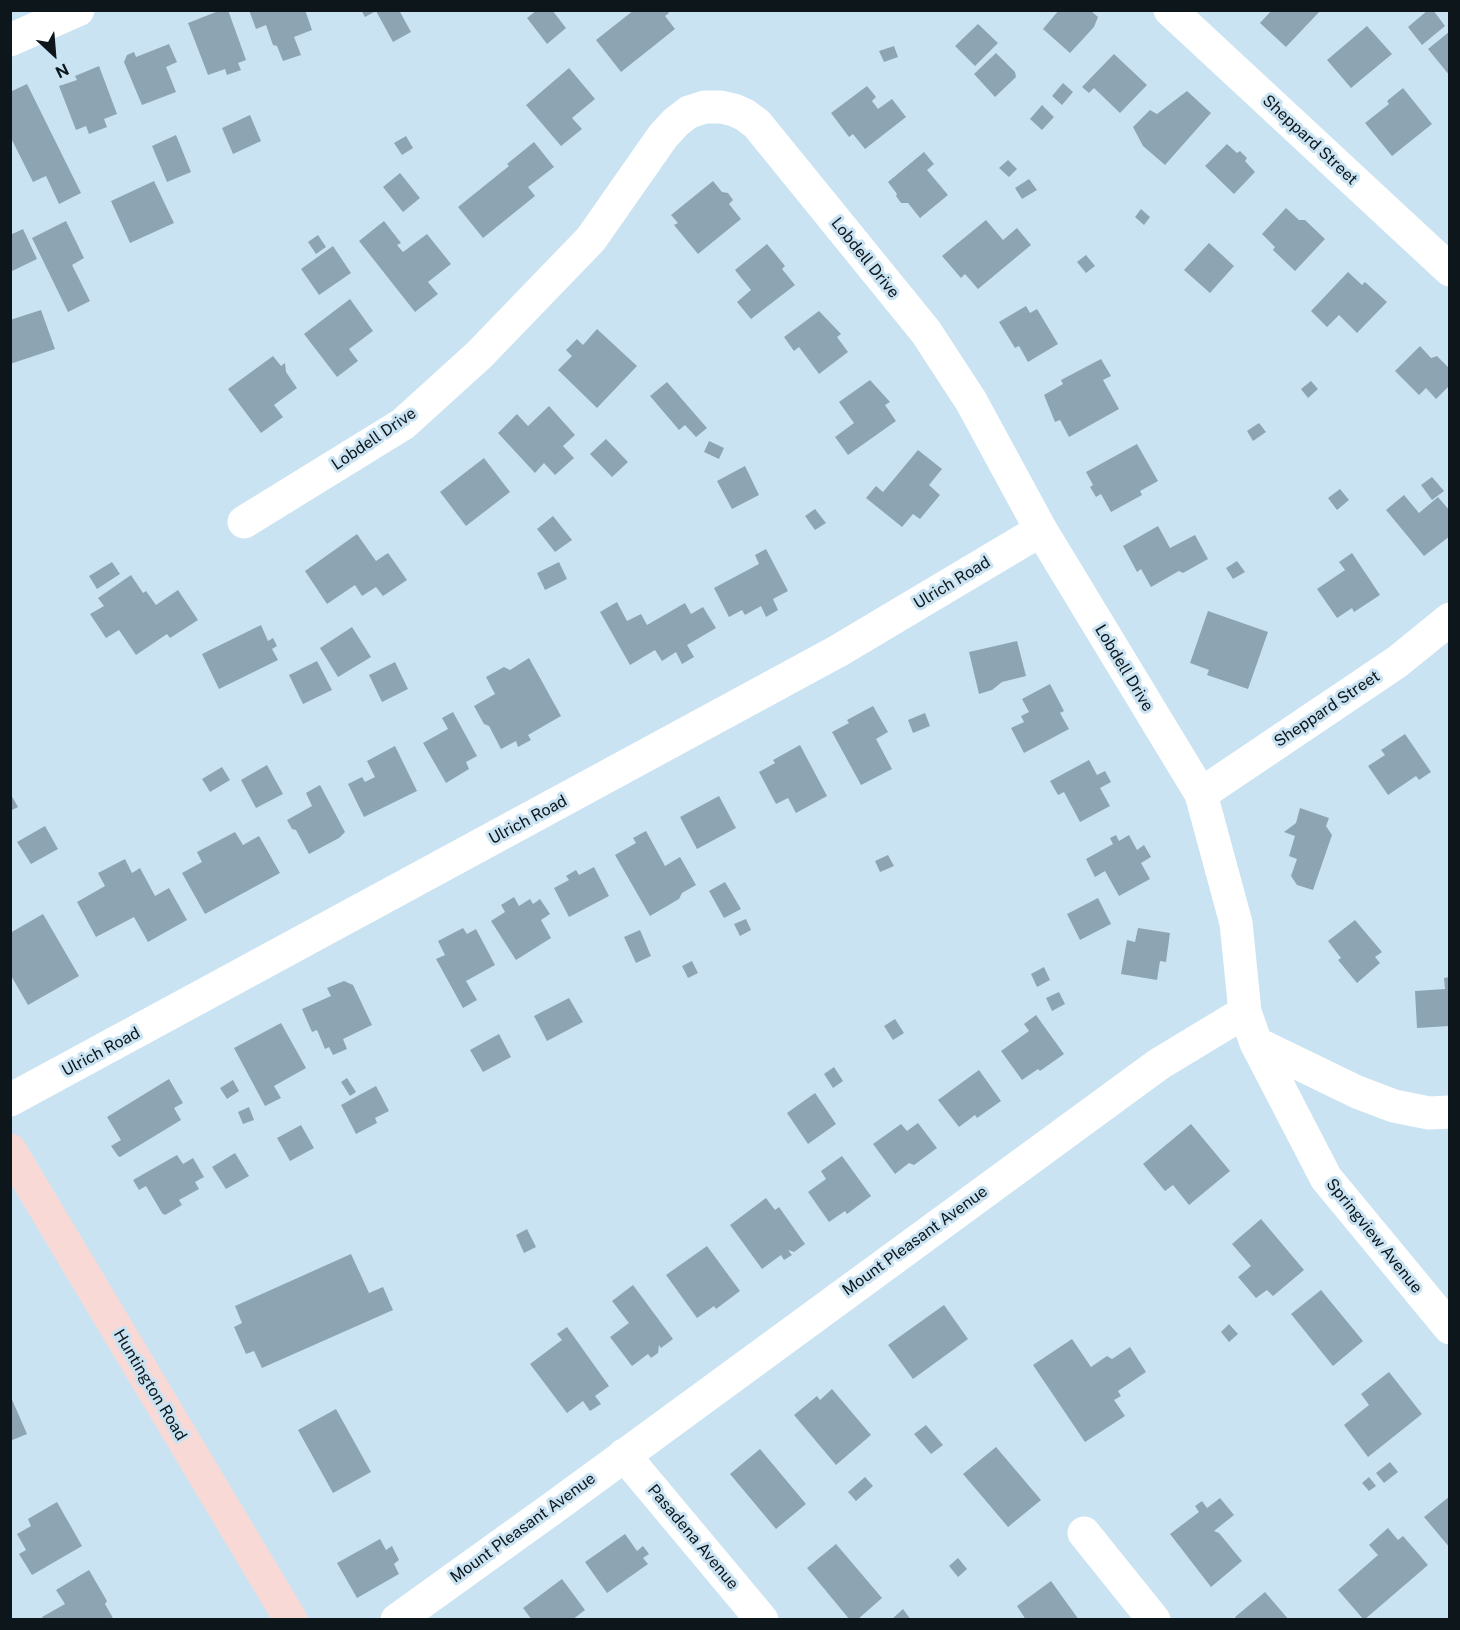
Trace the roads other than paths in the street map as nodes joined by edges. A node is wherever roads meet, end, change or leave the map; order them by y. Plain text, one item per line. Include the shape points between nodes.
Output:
1 (78, 10) edge
2 (1170, 10) edge
3 (10, 40) edge
4 (1449, 270) edge
5 (244, 522) dead end
6 (1041, 530) junction
7 (1449, 620) edge
8 (1201, 794) junction
9 (1245, 1012) junction
10 (1256, 1043) junction
11 (10, 1100) edge
12 (1449, 1112) edge
13 (10, 1150) edge
14 (1449, 1328) edge
15 (624, 1455) junction
16 (1084, 1533) dead end
17 (291, 1620) edge
18 (397, 1620) edge
19 (762, 1620) edge
20 (1154, 1620) edge

1 - 3 street
2 - 4 street, Sheppard Street
5 - 6 street, Lobdell Drive via 404,424 479,356 591,239 676,122 689,112 720,107 745,115 757,124 926,332 971,401
6 - 8 street, Lobdell Drive
6 - 11 street, Ulrich Road via 838,651
7 - 8 street, Sheppard Street via 1397,662
8 - 9 street, Lobdell Drive via 1236,923
9 - 10 street
9 - 15 street, Mount Pleasant Avenue via 1150,1071
10 - 12 street via 1386,1103 1406,1110
10 - 14 street, Springview Avenue via 1326,1178
13 - 17 main road, Huntington Road
15 - 18 street, Mount Pleasant Avenue
15 - 19 street, Pasadena Avenue
16 - 20 street

